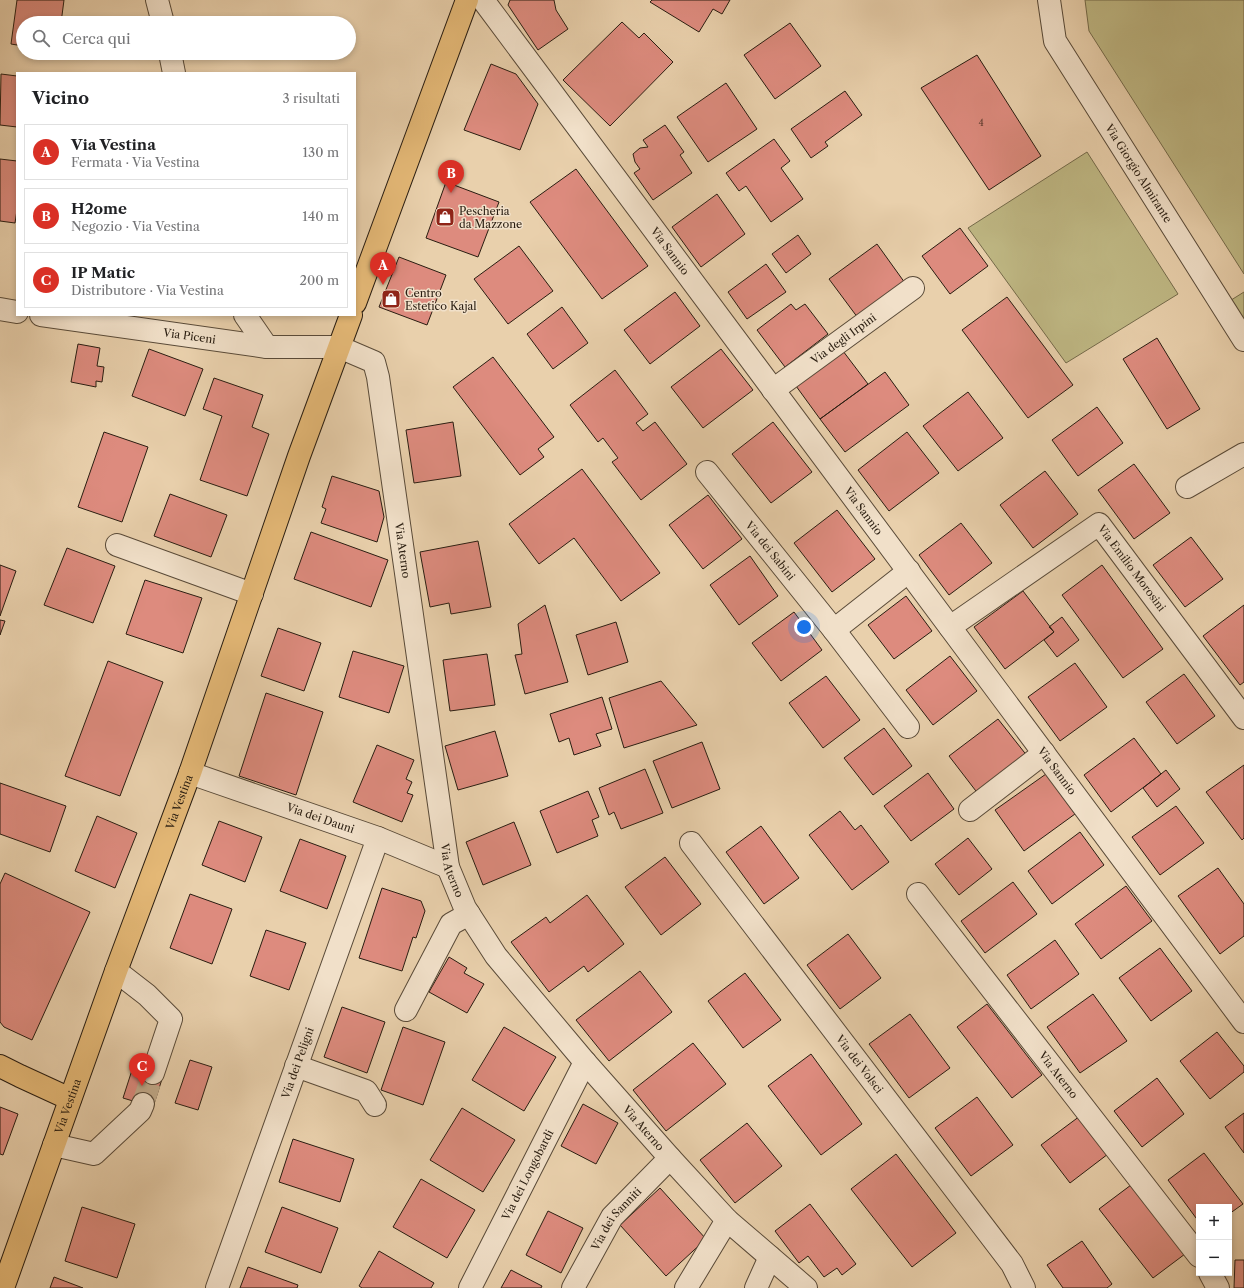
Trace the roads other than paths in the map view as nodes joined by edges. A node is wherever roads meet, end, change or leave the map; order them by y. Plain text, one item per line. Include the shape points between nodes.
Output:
1 (157, 0) edge
2 (467, 0) edge
3 (483, 0) edge
4 (1050, 0) edge
5 (161, 16) edge
6 (171, 60) edge
7 (174, 72) edge
8 (913, 288) dead end
9 (356, 300) edge
10 (0, 309) edge
11 (16, 312) edge
12 (48, 316) edge
13 (246, 316) edge
14 (351, 316) edge
15 (1244, 340) edge
16 (267, 347) junction
17 (339, 348) junction
18 (773, 390) junction
19 (1244, 454) edge
20 (707, 472) dead end
21 (1187, 487) dead end
22 (117, 545) dead end
23 (909, 571) junction
24 (252, 594) junction
25 (950, 627) junction
26 (834, 630) junction
27 (1244, 718) edge
28 (908, 727) dead end
29 (1044, 753) junction
30 (190, 773) junction
31 (970, 810) dead end
32 (378, 838) junction
33 (691, 843) dead end
34 (448, 867) junction
35 (918, 894) dead end
36 (469, 914) junction
37 (116, 971) junction
38 (406, 1010) dead end
39 (1244, 1022) edge
40 (586, 1062) junction
41 (0, 1066) edge
42 (296, 1066) junction
43 (153, 1073) tunnel mouth
44 (70, 1099) junction
45 (143, 1104) tunnel mouth
46 (375, 1105) dead end
47 (54, 1145) junction
48 (670, 1158) junction
49 (728, 1220) junction
50 (1196, 1252) edge
51 (770, 1257) junction
52 (5, 1266) edge
53 (1212, 1276) edge
54 (3, 1288) edge
55 (217, 1288) edge
56 (470, 1288) edge
57 (573, 1288) edge
58 (686, 1288) edge
59 (756, 1288) edge
60 (806, 1288) edge
61 (1024, 1288) edge
62 (1218, 1288) edge

1 - 5 street
2 - 9 main road
3 - 18 street, Via Sannio
4 - 15 street, Via Giorgio Almirante via 1055,41
6 - 7 street
8 - 18 street, Via degli Irpini
10 - 11 street
12 - 16 street, Via Piceni
13 - 16 street
14 - 17 main road, Via Vestina
16 - 17 street, Via Piceni
17 - 24 main road, Via Vestina
17 - 34 street, Via Aterno via 374,362 378,377
18 - 23 street, Via Sannio
19 - 21 street
20 - 26 street, Via dei Sabini
22 - 24 street
23 - 25 street, Via Sannio
23 - 26 street
24 - 30 main road, Via Vestina
25 - 27 street, Via Emilio Morosini via 1099,524
25 - 29 street, Via Sannio
26 - 28 street, Via dei Sabini
29 - 31 street
29 - 39 street, Via Sannio
30 - 32 street, Via dei Dauni
30 - 37 main road, Via Vestina
32 - 34 street, Via dei Dauni
32 - 42 street, Via dei Peligni
33 - 61 street, Via dei Volsci via 1012,1264
34 - 36 street, Via Aterno
35 - 50 street, Via Aterno
36 - 38 street via 451,924
36 - 40 street, Via Aterno via 496,956
37 - 43 street via 147,995 171,1019
37 - 44 main road, Via Vestina
40 - 48 street, Via Aterno
40 - 56 street, Via dei Longobardi
41 - 44 main road
42 - 46 street via 366,1091
42 - 55 street, Via dei Peligni
44 - 47 main road, Via Vestina
45 - 47 street via 140,1111 94,1154
47 - 52 main road, Via Vestina
48 - 49 street, Via Aterno
48 - 57 street, Via dei Sanniti via 612,1216
49 - 51 street, Via Aterno
49 - 58 street
51 - 59 street
51 - 60 street, Via Aterno
52 - 54 main road, Via Vestina
53 - 62 street

